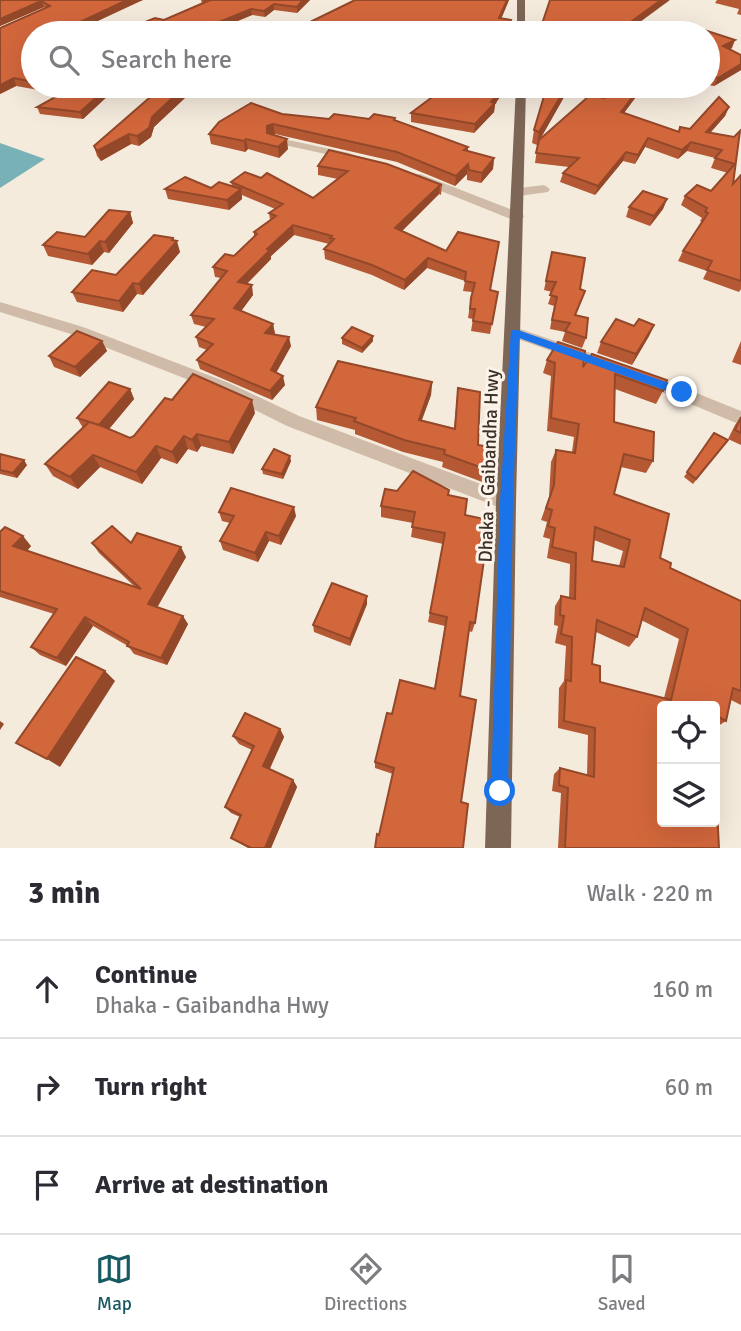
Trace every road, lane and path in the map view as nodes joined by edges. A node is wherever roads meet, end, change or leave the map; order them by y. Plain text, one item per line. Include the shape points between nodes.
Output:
1 (521, 0) edge
2 (521, 21) edge
3 (521, 98) edge
4 (274, 141) edge
5 (366, 161) edge
6 (403, 172) edge
7 (544, 189) dead end
8 (519, 192) junction
9 (518, 217) junction
10 (0, 307) edge
11 (514, 332) junction
12 (741, 418) edge
13 (506, 502) junction
14 (504, 846) edge

1 - 2 main road
3 - 8 main road, Dhaka - Gaibandha Hwy
4 - 5 street
6 - 9 street
7 - 8 street
8 - 9 main road, Dhaka - Gaibandha Hwy
9 - 11 main road, Dhaka - Gaibandha Hwy
10 - 13 street via 78,331 211,382 293,421
11 - 12 street via 662,384
11 - 13 main road, Dhaka - Gaibandha Hwy
13 - 14 main road, Dhaka - Gaibandha Hwy

